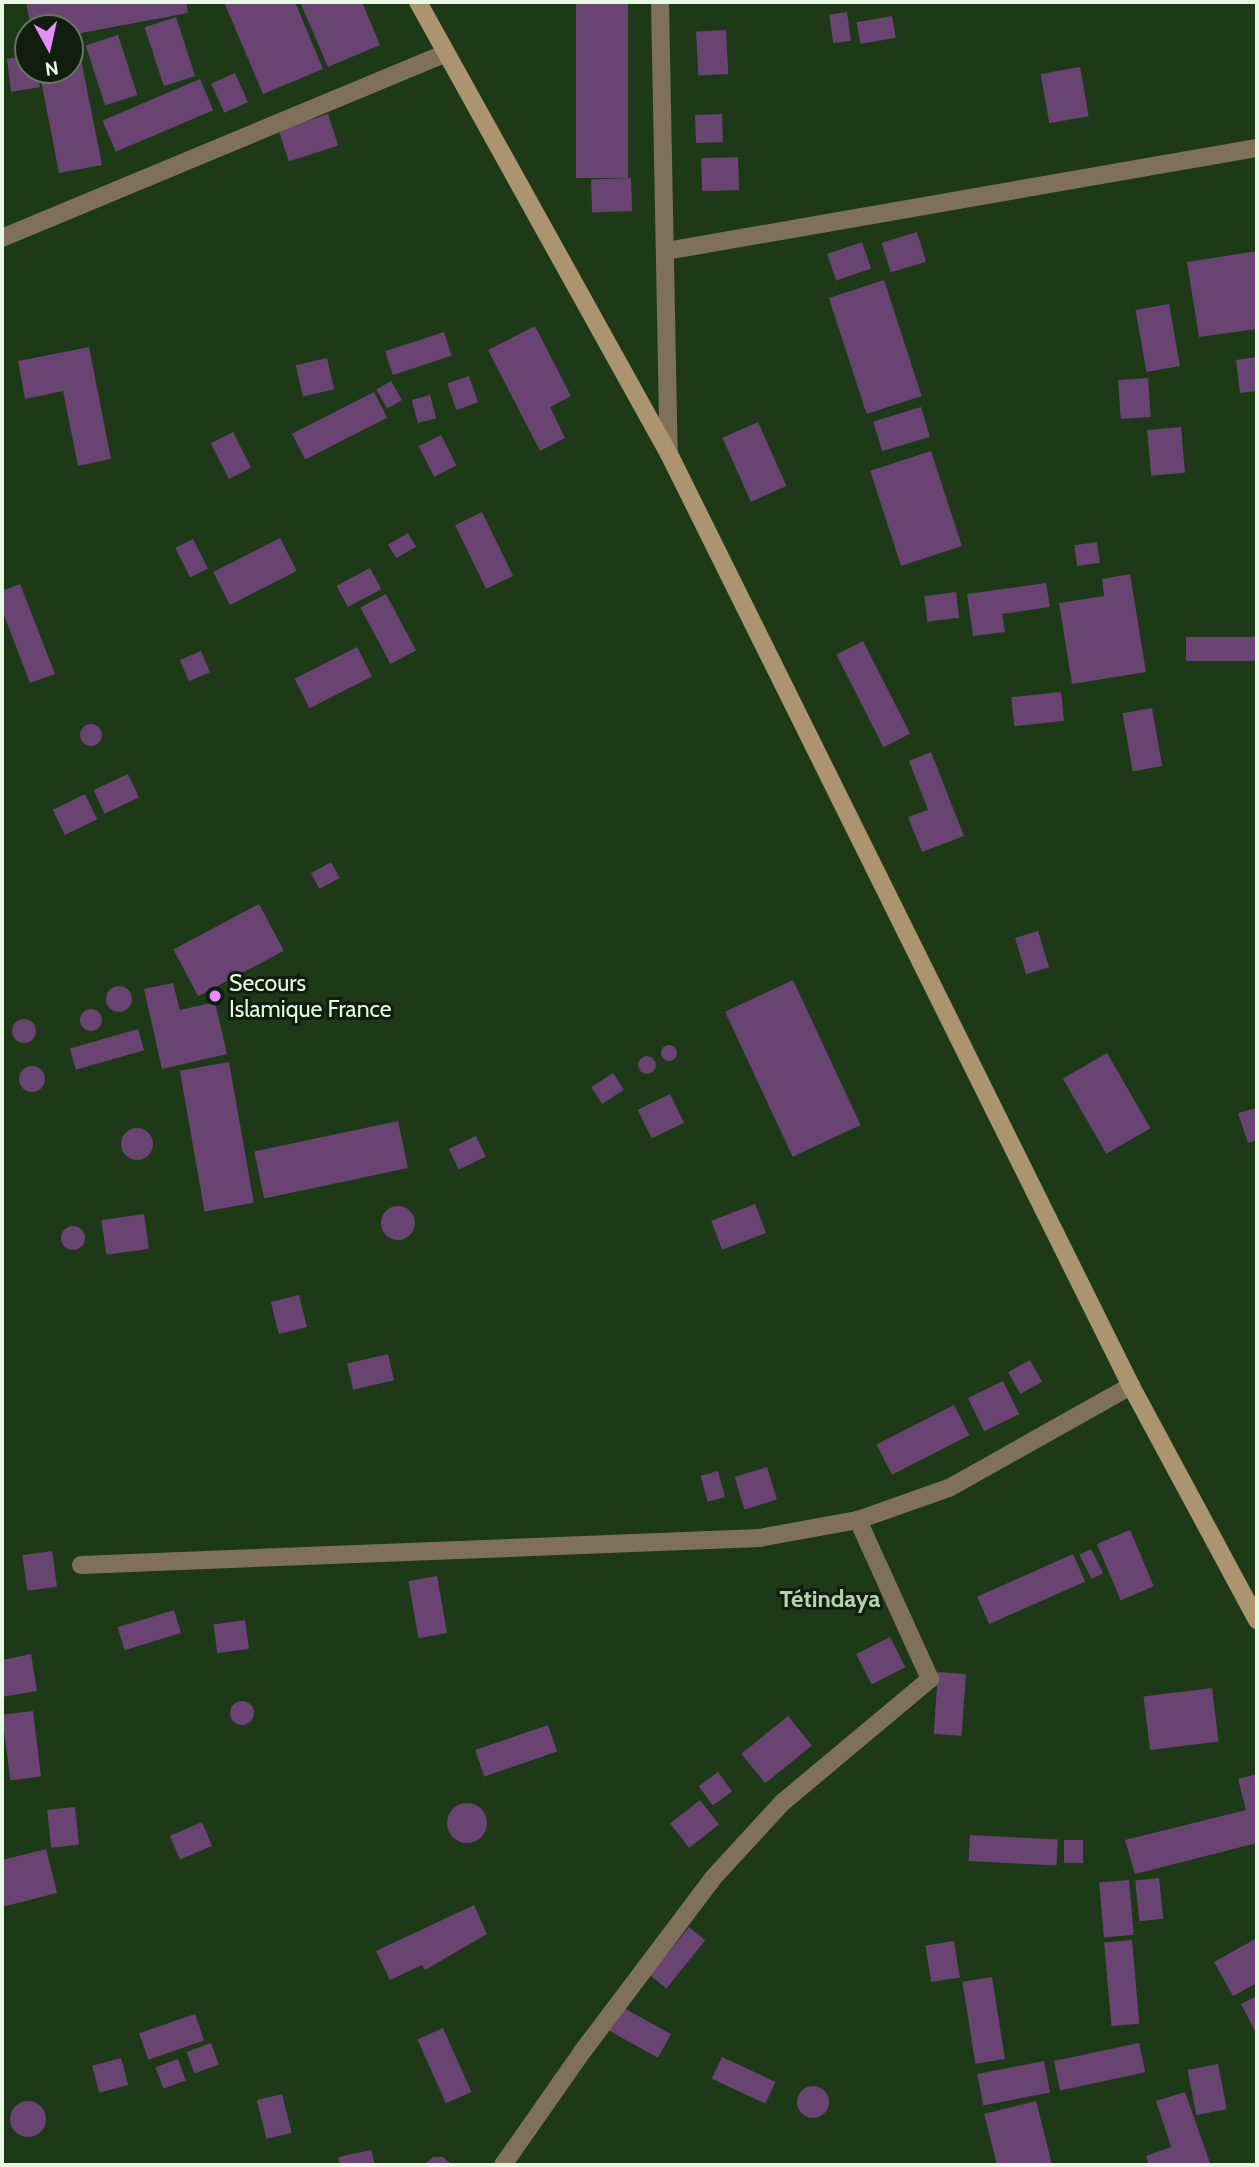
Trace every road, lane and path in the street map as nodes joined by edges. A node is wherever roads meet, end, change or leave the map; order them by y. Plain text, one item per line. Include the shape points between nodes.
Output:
1 (418, 2) edge
2 (660, 2) edge
3 (446, 53) junction
4 (1257, 148) edge
5 (2, 237) edge
6 (666, 251) junction
7 (670, 454) junction
8 (1131, 1386) junction
9 (858, 1520) junction
10 (81, 1565) dead end
11 (1257, 1620) edge
12 (503, 2165) edge

1 - 3 main road
2 - 6 street
3 - 5 street
3 - 7 main road
4 - 6 street
6 - 7 street
7 - 8 main road
8 - 9 street via 950,1488
8 - 11 main road
9 - 10 street via 760,1538
9 - 12 street via 930,1679 783,1802 713,1878

